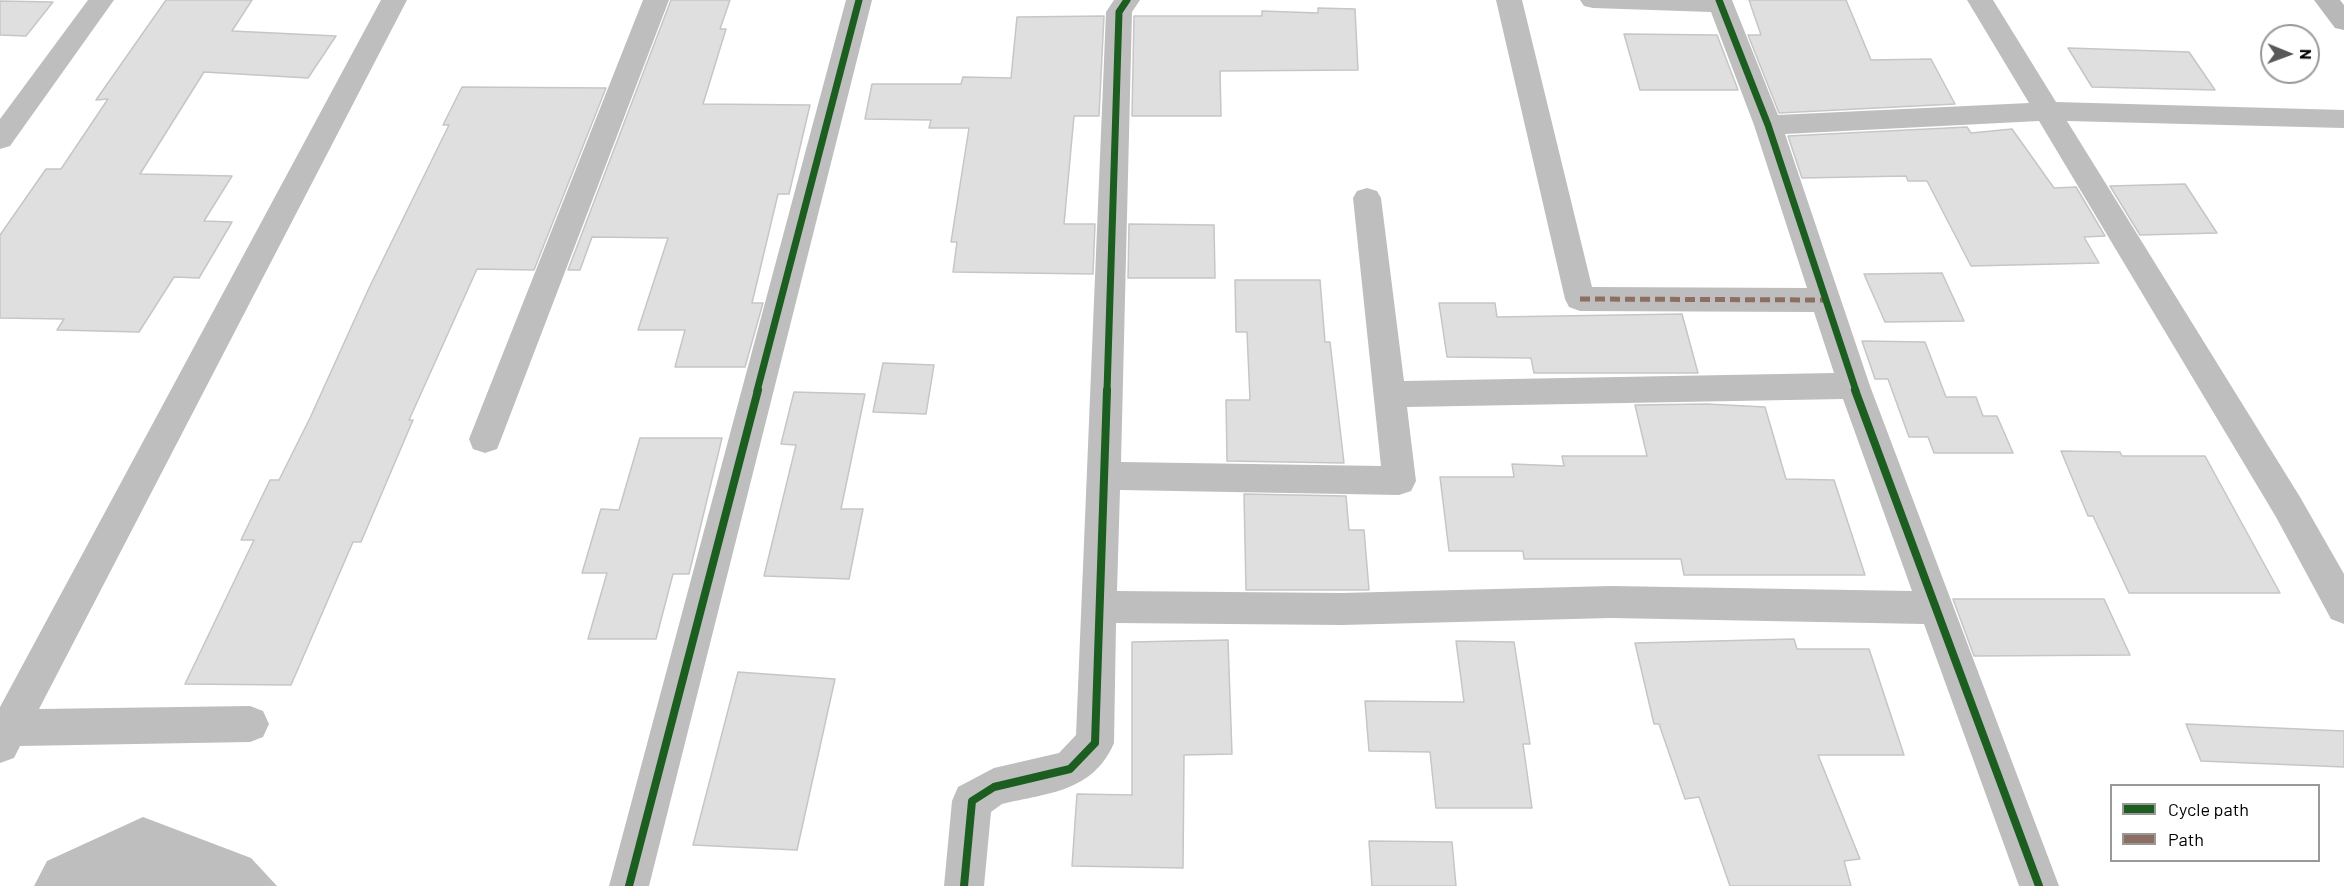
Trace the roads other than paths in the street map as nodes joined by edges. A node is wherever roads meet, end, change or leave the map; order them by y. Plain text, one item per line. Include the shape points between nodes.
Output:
1 (101, 0) edge
2 (394, 0) edge
3 (656, 0) edge
4 (859, 0) edge
5 (1127, 0) edge
6 (1509, 0) edge
7 (1593, 0) edge
8 (1980, 0) edge
9 (2327, 0) edge
10 (1720, 2) edge
11 (2344, 22) edge
12 (2045, 111) junction
13 (2344, 119) edge
14 (1768, 124) junction
15 (0, 139) edge
16 (1367, 198) dead end
17 (1825, 300) junction
18 (1854, 386) junction
19 (1389, 394) junction
20 (485, 439) dead end
21 (1102, 476) junction
22 (1098, 607) junction
23 (1937, 608) junction
24 (2344, 608) edge
25 (250, 724) dead end
26 (3, 733) edge
27 (630, 886) edge
28 (964, 886) edge
29 (2039, 886) edge

1 - 15 street
2 - 26 street
3 - 20 street
4 - 27 street
5 - 21 street via 1119,12 1117,153
6 - 17 street via 1580,299
7 - 10 street
8 - 12 street
9 - 11 main road
10 - 14 street
12 - 13 street
12 - 14 street
12 - 24 street via 2288,507
14 - 17 street
16 - 19 street
17 - 18 street
18 - 19 street
18 - 23 street
19 - 21 street via 1399,481
21 - 22 street
22 - 23 street via 1342,609 1611,602
22 - 28 street via 1095,743 1070,769 994,787 972,801
23 - 29 street
25 - 26 street

